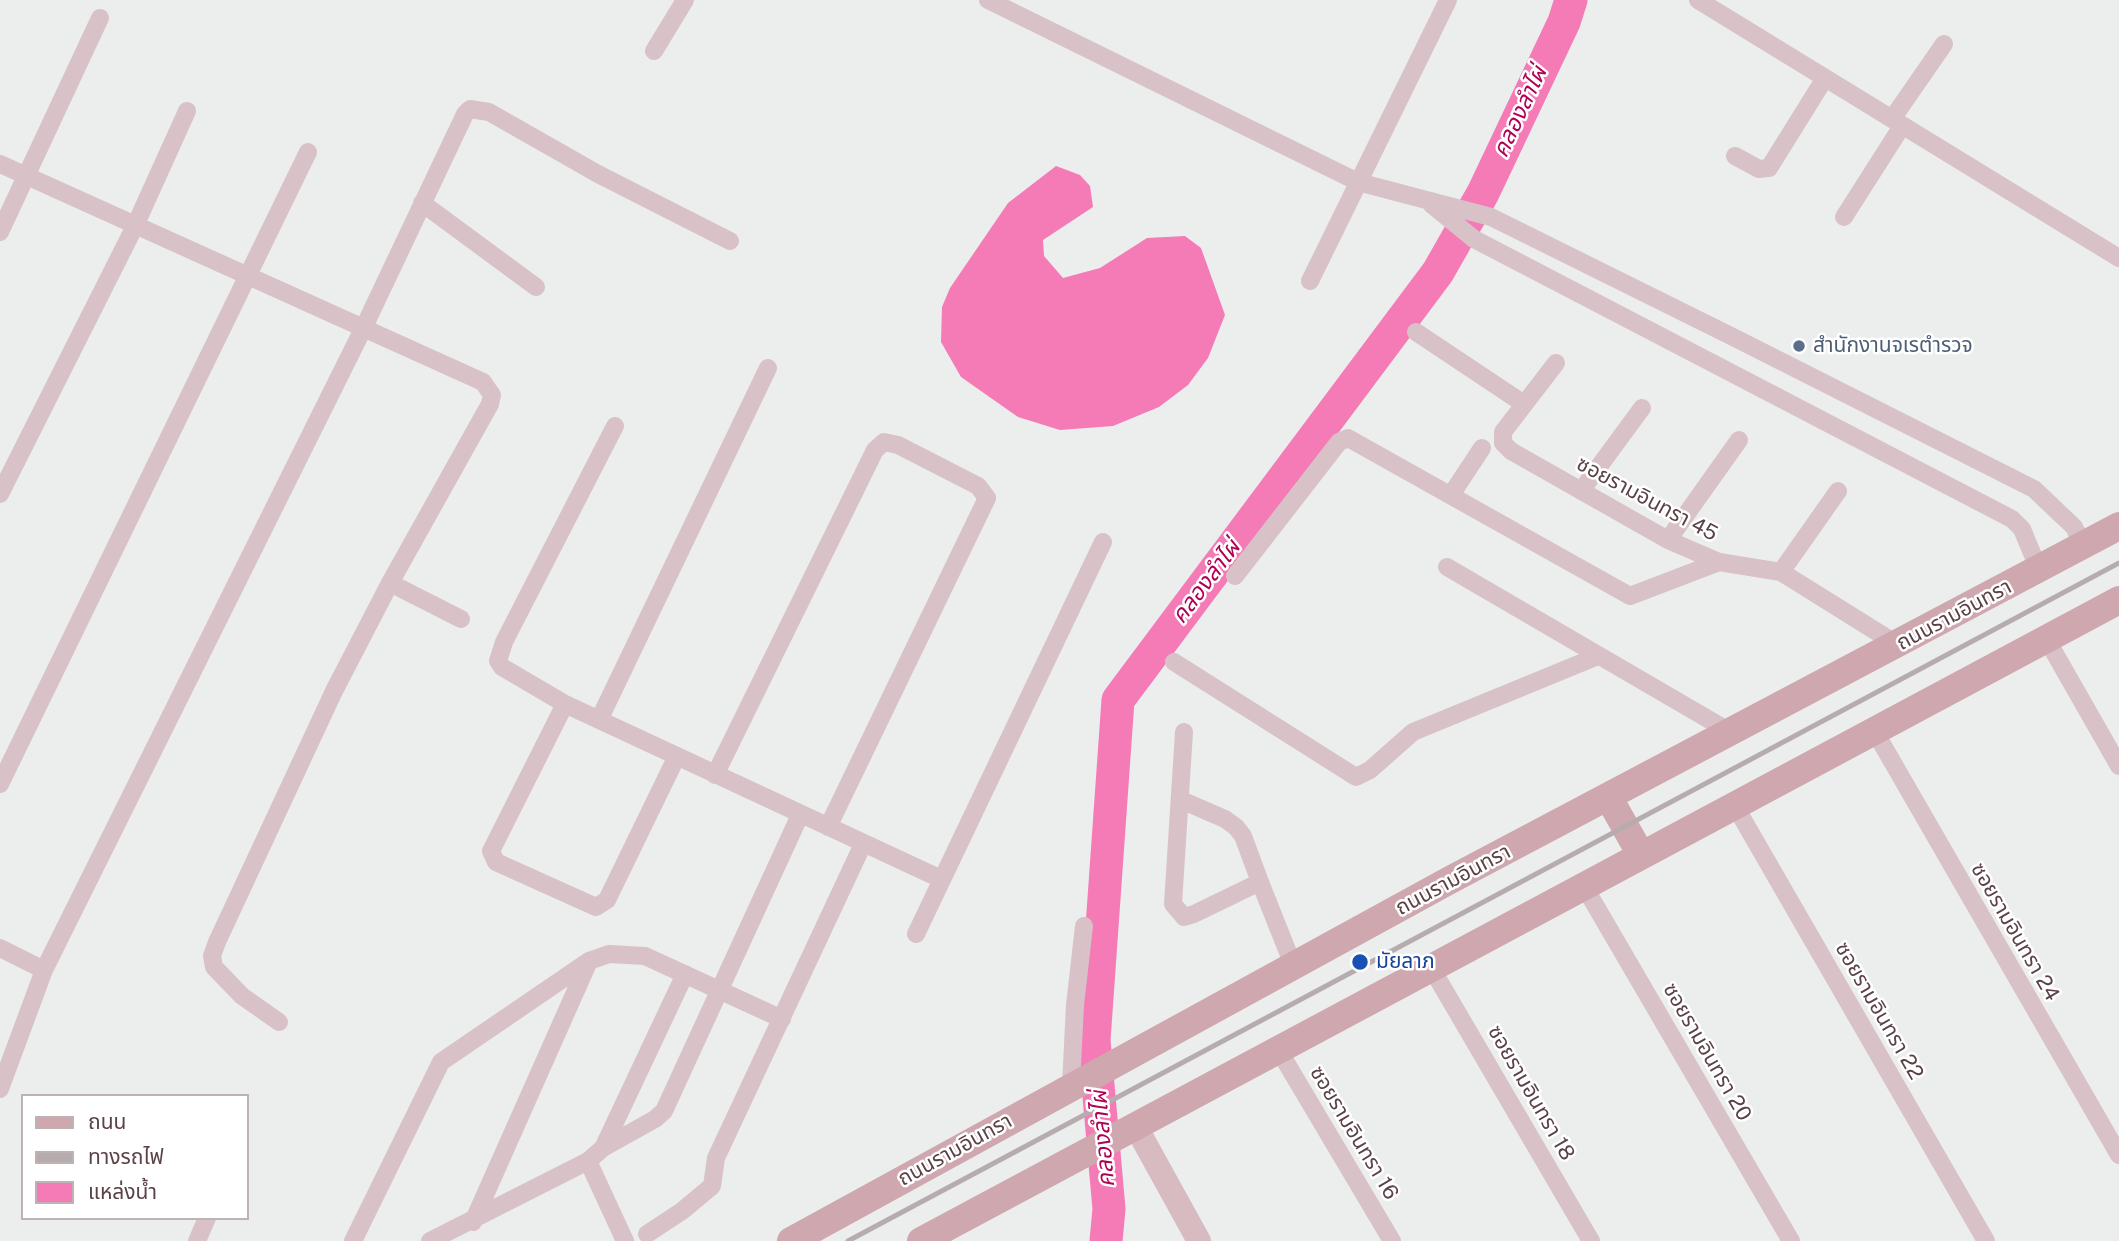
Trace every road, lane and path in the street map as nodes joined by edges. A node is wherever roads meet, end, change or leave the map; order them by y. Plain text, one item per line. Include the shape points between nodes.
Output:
1 (685, 0) edge
2 (988, 0) edge
3 (1448, 0) edge
4 (1704, 1) edge
5 (100, 18) dead end
6 (1944, 44) dead end
7 (654, 51) dead end
8 (1825, 78) junction
9 (187, 111) dead end
10 (1897, 122) junction
11 (308, 152) dead end
12 (1735, 156) dead end
13 (0, 164) edge
14 (27, 177) junction
15 (1357, 182) junction
16 (1424, 199) junction
17 (422, 203) junction
18 (1844, 217) dead end
19 (135, 226) junction
20 (0, 232) edge
21 (730, 241) dead end
22 (2119, 257) edge
23 (249, 277) junction
24 (1310, 281) dead end
25 (536, 287) dead end
26 (364, 327) junction
27 (1416, 332) dead end
28 (1556, 363) dead end
29 (768, 368) dead end
30 (1524, 404) junction
31 (1642, 408) dead end
32 (615, 426) dead end
33 (1739, 440) dead end
34 (1482, 448) dead end
35 (1581, 491) junction
36 (1838, 491) dead end
37 (0, 494) edge
38 (1451, 495) junction
39 (2119, 526) edge
40 (1668, 540) junction
41 (1103, 542) dead end
42 (2083, 545) junction
43 (1719, 562) junction
44 (1447, 566) dead end
45 (2039, 570) junction
46 (1782, 572) junction
47 (1235, 576) dead end
48 (390, 583) junction
49 (2119, 600) edge
50 (461, 619) dead end
51 (2046, 638) junction
52 (1898, 645) junction
53 (1598, 656) junction
54 (1174, 662) dead end
55 (565, 704) junction
56 (599, 720) junction
57 (1874, 730) junction
58 (1184, 732) dead end
59 (1732, 733) junction
60 (677, 756) junction
61 (2119, 766) edge
62 (715, 775) junction
63 (0, 784) edge
64 (1609, 798) junction
65 (1181, 800) junction
66 (1734, 804) junction
67 (800, 815) junction
68 (828, 827) junction
69 (863, 844) junction
70 (1641, 855) junction
71 (941, 879) junction
72 (1259, 881) junction
73 (1584, 886) junction
74 (1084, 926) dead end
75 (916, 934) dead end
76 (0, 948) edge
77 (589, 961) junction
78 (1293, 965) junction
79 (1432, 969) junction
80 (44, 970) junction
81 (685, 974) junction
82 (721, 989) junction
83 (782, 1019) junction
84 (279, 1021) dead end
85 (1278, 1049) junction
86 (1087, 1077) junction
87 (0, 1089) edge
88 (1125, 1133) junction
89 (603, 1148) junction
90 (2119, 1155) edge
91 (588, 1161) junction
92 (206, 1220) edge
93 (473, 1222) junction
94 (834, 1231) edge
95 (647, 1234) dead end
96 (197, 1241) edge
97 (353, 1241) edge
98 (430, 1241) edge
99 (625, 1241) edge
100 (791, 1241) edge
101 (921, 1241) edge
102 (1199, 1241) edge
103 (1392, 1241) edge
104 (1591, 1241) edge
105 (1791, 1241) edge
106 (1986, 1241) edge

1 - 7 street
2 - 15 street
3 - 15 street
4 - 8 street
5 - 14 street
6 - 10 street
8 - 10 street
8 - 12 street via 1769,168 1759,169
9 - 19 street
10 - 18 street
10 - 22 street
11 - 23 street
13 - 14 street
14 - 19 street
14 - 20 street
15 - 16 street
15 - 24 street
16 - 42 street via 1491,216 2034,489 2074,527
16 - 45 street via 1474,239 2012,519 2022,529
17 - 21 street via 465,114 478,109
17 - 25 street
17 - 26 street
19 - 23 street
19 - 37 street
23 - 26 street
23 - 63 street
26 - 48 street via 483,382 492,395
26 - 80 street
27 - 30 street
28 - 30 street, ซอยรามอินทรา 45
29 - 56 street
30 - 35 street, ซอยรามอินทรา 45 via 1503,432 1503,443
31 - 35 street
32 - 55 street via 500,652 502,667
33 - 40 street
34 - 38 street
35 - 40 street, ซอยรามอินทรา 45
36 - 46 street
38 - 43 street via 1630,596
38 - 47 street via 1348,438 1339,442
39 - 42 main road, ถนนรามอินทรา
40 - 43 street, ซอยรามอินทรา 45
41 - 71 street
42 - 45 main road, ถนนรามอินทรา
43 - 46 street, ซอยรามอินทรา 45
44 - 53 street
45 - 52 main road, ถนนรามอินทรา
46 - 52 street, ซอยรามอินทรา 45
48 - 50 street
48 - 84 street via 334,691 212,956 224,979
49 - 51 main road
51 - 57 main road
51 - 61 street
52 - 59 main road, ถนนรามอินทรา
53 - 54 street via 1413,732 1356,777
53 - 59 street
55 - 56 street
55 - 60 street via 491,851 496,862 596,908 607,900
56 - 60 street
57 - 66 main road
57 - 90 street, ซอยรามอินทรา 24
58 - 65 street
59 - 64 main road, ถนนรามอินทรา
60 - 62 street
62 - 67 street
62 - 68 street via 875,450 884,442 898,444 978,486 987,498
64 - 70 main road
64 - 78 main road, ถนนรามอินทรา
65 - 72 street via 1236,827
65 - 72 street via 1173,904 1177,912 1184,917 1194,914
66 - 70 main road
66 - 106 street, ซอยรามอินทรา 22
67 - 68 street
67 - 82 street
68 - 69 street
69 - 71 street
69 - 83 street
70 - 73 main road
71 - 75 street
72 - 78 street
73 - 79 main road
73 - 105 street, ซอยรามอินทรา 20
74 - 86 street via 1075,1005
76 - 80 street
77 - 81 street via 609,954 645,956
77 - 93 street
77 - 97 street via 441,1062
78 - 86 main road, ถนนรามอินทรา
79 - 85 main road
79 - 104 street, ซอยรามอินทรา 18
80 - 87 street
81 - 82 street
81 - 89 street
82 - 83 street
82 - 89 street via 664,1111
83 - 95 street via 716,1158 712,1186
85 - 88 main road
85 - 103 street, ซอยรามอินทรา 16
86 - 94 main road, ถนนรามอินทรา
88 - 101 main road
88 - 102 street
89 - 91 street
91 - 93 street
91 - 99 street
92 - 96 street
93 - 98 street
94 - 100 main road, ถนนรามอินทรา

